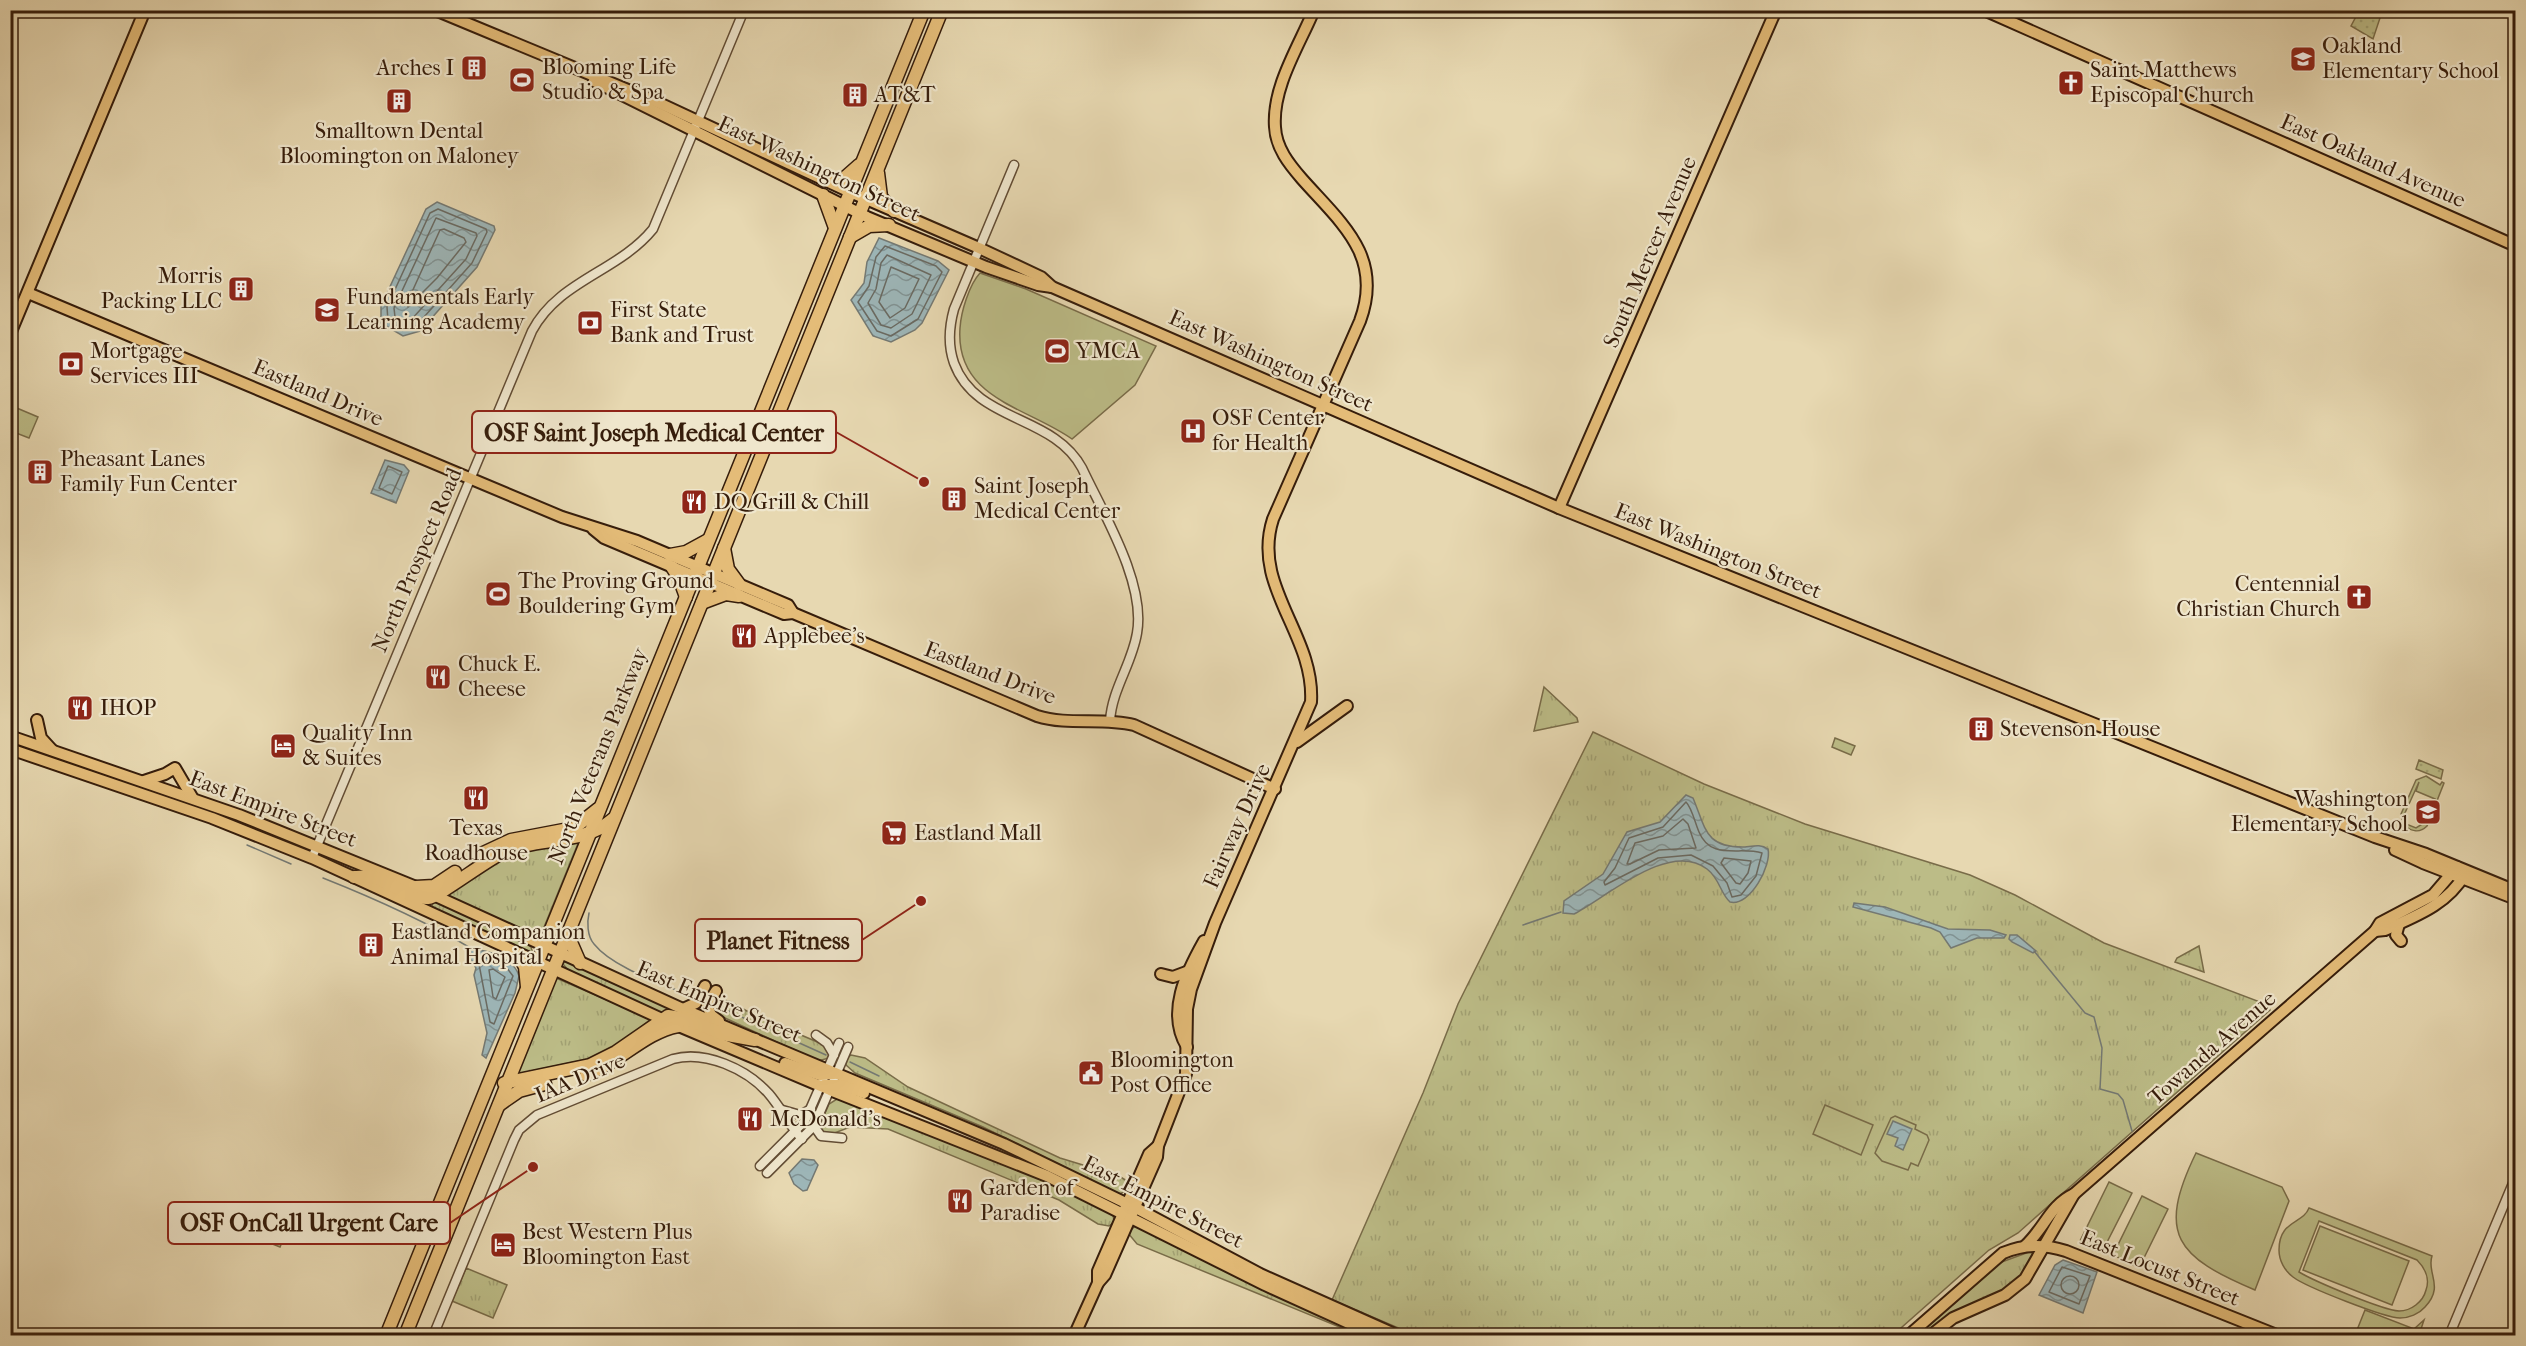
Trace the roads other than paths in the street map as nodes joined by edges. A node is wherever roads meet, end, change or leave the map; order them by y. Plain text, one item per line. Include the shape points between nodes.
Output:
1 (145, 10) edge
2 (435, 10) edge
3 (744, 10) edge
4 (924, 10) edge
5 (942, 10) edge
6 (1314, 10) edge
7 (1776, 10) edge
8 (1984, 10) edge
9 (697, 127) junction
10 (862, 162) junction
11 (1014, 165) dead end
12 (878, 168) junction
13 (824, 180) junction
14 (850, 192) junction
15 (823, 195) junction
16 (865, 199) junction
17 (845, 206) junction
18 (894, 211) junction
19 (860, 213) junction
20 (889, 225) junction
21 (835, 228) junction
22 (850, 237) junction
23 (2516, 246) edge
24 (979, 248) junction
25 (974, 261) junction
26 (1052, 286) junction
27 (28, 293) junction
28 (10, 334) edge
29 (1323, 405) junction
30 (471, 479) junction
31 (1559, 508) junction
32 (709, 539) junction
33 (724, 548) junction
34 (671, 561) junction
35 (696, 572) junction
36 (712, 578) junction
37 (739, 590) junction
38 (686, 597) junction
39 (702, 603) junction
40 (1347, 706) dead end
41 (37, 720) dead end
42 (1110, 721) junction
43 (10, 736) edge
44 (1294, 744) junction
45 (10, 749) edge
46 (52, 750) junction
47 (144, 781) junction
48 (1275, 789) junction
49 (192, 798) junction
50 (601, 806) junction
51 (616, 816) junction
52 (589, 835) junction
53 (317, 846) junction
54 (312, 858) junction
55 (2460, 873) junction
56 (354, 877) junction
57 (416, 887) junction
58 (2516, 891) edge
59 (436, 896) junction
60 (2516, 899) edge
61 (1215, 923) junction
62 (2399, 924) junction
63 (570, 928) junction
64 (2375, 931) junction
65 (2401, 941) dead end
66 (544, 947) junction
67 (518, 954) junction
68 (560, 954) junction
69 (537, 963) junction
70 (580, 963) junction
71 (553, 970) junction
72 (1189, 971) junction
73 (1161, 974) dead end
74 (527, 987) junction
75 (682, 1009) junction
76 (662, 1019) junction
77 (678, 1026) junction
78 (729, 1028) junction
79 (816, 1035) dead end
80 (756, 1040) junction
81 (1187, 1048) junction
82 (834, 1055) junction
83 (829, 1080) junction
84 (508, 1082) junction
85 (481, 1100) junction
86 (498, 1106) junction
87 (779, 1109) junction
88 (811, 1109) junction
89 (814, 1126) junction
90 (795, 1132) junction
91 (842, 1138) dead end
92 (802, 1139) junction
93 (760, 1166) dead end
94 (767, 1173) dead end
95 (2516, 1176) edge
96 (2074, 1194) junction
97 (1129, 1210) junction
98 (2055, 1223) junction
99 (2025, 1246) junction
100 (2044, 1246) junction
101 (2064, 1250) junction
102 (386, 1335) edge
103 (405, 1335) edge
104 (433, 1335) edge
105 (1074, 1335) edge
106 (1377, 1335) edge
107 (1399, 1335) edge
108 (1908, 1335) edge
109 (1930, 1335) edge
110 (2279, 1335) edge
111 (2449, 1335) edge

1 - 27 main road
2 - 9 main road, East Washington Street via 576,69 605,88
3 - 9 street, North Prospect Road
4 - 10 highway, North Veterans Parkway
5 - 12 highway, North Veterans Parkway
6 - 29 main road, Fairway Drive via 1278,96 1275,133 1291,167 1356,242 1368,282 1365,307
7 - 31 main road, South Mercer Avenue
8 - 23 main road, East Oakland Avenue
9 - 13 main road, East Washington Street
9 - 15 main road, East Washington Street
9 - 30 street, North Prospect Road via 661,213 646,237 623,258 561,294 540,317
10 - 13 highway via 842,180
10 - 14 highway, North Veterans Parkway
11 - 24 street
12 - 16 highway, North Veterans Parkway
12 - 18 highway via 881,197
13 - 14 main road, East Washington Street
14 - 16 main road, East Washington Street
14 - 17 highway, North Veterans Parkway
15 - 17 main road, East Washington Street
15 - 21 highway
16 - 18 main road, East Washington Street
16 - 19 highway, North Veterans Parkway
17 - 19 main road, East Washington Street
17 - 21 highway, North Veterans Parkway
18 - 24 main road, East Washington Street
19 - 20 main road, East Washington Street
19 - 22 highway, North Veterans Parkway
20 - 22 highway via 869,226
20 - 25 main road, East Washington Street
21 - 32 highway, North Veterans Parkway
22 - 33 highway, North Veterans Parkway
24 - 25 street
24 - 26 main road, East Washington Street
25 - 26 main road, East Washington Street via 1038,285
25 - 42 street via 951,321 950,344 957,370 979,399 1047,432 1073,453 1134,586 1137,634 1113,696
26 - 29 main road, East Washington Street
27 - 28 main road
27 - 30 main road, Eastland Drive
29 - 31 main road, East Washington Street
29 - 44 main road, Fairway Drive via 1267,541 1269,570 1311,675 1311,702
30 - 34 main road, Eastland Drive via 593,529 604,538
30 - 53 street, North Prospect Road
31 - 55 main road, East Washington Street
32 - 34 highway
32 - 35 highway, North Veterans Parkway
33 - 36 highway, North Veterans Parkway
33 - 37 highway
34 - 35 main road, Eastland Drive
34 - 38 highway
35 - 36 main road, Eastland Drive
35 - 38 highway, North Veterans Parkway
36 - 37 main road, Eastland Drive
36 - 39 highway, North Veterans Parkway
37 - 39 highway
37 - 42 main road, Eastland Drive via 788,605 793,613 1037,716 1065,722
38 - 50 highway, North Veterans Parkway
39 - 51 highway, North Veterans Parkway
40 - 44 main road
41 - 46 main road via 42,738
42 - 48 main road, Eastland Drive via 1149,731
43 - 46 main road, East Empire Street
44 - 48 main road, Fairway Drive
45 - 54 main road, East Empire Street via 212,818
46 - 47 main road, East Empire Street
47 - 49 main road, East Empire Street
47 - 49 main road via 175,768
48 - 61 main road, Fairway Drive
49 - 53 main road, East Empire Street
50 - 52 highway, North Veterans Parkway
50 - 57 highway via 574,828 511,840 481,854 434,886
51 - 52 highway
51 - 63 highway, North Veterans Parkway
52 - 59 highway via 507,850
52 - 66 highway, North Veterans Parkway
53 - 54 street, North Prospect Road
53 - 57 main road, East Empire Street
54 - 56 main road, East Empire Street
55 - 58 main road, East Washington Street
55 - 60 main road, East Washington Street
55 - 62 main road, Towanda Avenue via 2440,903
55 - 64 main road, Towanda Avenue via 2433,895 2380,923
56 - 59 highway via 371,877 420,897
56 - 67 main road, East Empire Street
57 - 59 main road, East Empire Street
59 - 66 main road, East Empire Street
61 - 72 main road, Fairway Drive
61 - 81 main road, Fairway Drive via 1188,1001
62 - 64 main road, Towanda Avenue
62 - 65 main road via 2396,935
63 - 68 highway, North Veterans Parkway
63 - 70 highway via 570,940
64 - 96 main road, Towanda Avenue
66 - 68 main road, East Empire Street
66 - 69 highway, North Veterans Parkway
67 - 69 main road, East Empire Street
67 - 74 highway via 525,968
68 - 70 main road, East Empire Street
68 - 71 highway, North Veterans Parkway
69 - 71 main road, East Empire Street
69 - 74 highway, North Veterans Parkway
70 - 75 main road, East Empire Street
71 - 76 main road, East Empire Street
71 - 84 highway, North Veterans Parkway
72 - 73 main road via 1173,977
72 - 81 main road, Fairway Drive via 1177,1013 1179,1034
74 - 85 highway, North Veterans Parkway
75 - 78 main road, East Empire Street
75 - 78 main road via 694,1004 710,988 707,1008
76 - 77 main road, East Empire Street
76 - 80 highway via 678,1016 722,1034
76 - 84 highway via 616,1052 590,1065
77 - 83 main road, East Empire Street
77 - 86 highway via 657,1032 603,1068 573,1079 522,1089
78 - 80 main road, East Empire Street
79 - 82 street
80 - 83 main road, East Empire Street
81 - 97 main road, Fairway Drive via 1184,1083 1158,1146 1149,1154
82 - 83 street
82 - 83 street via 843,1045
83 - 88 street
83 - 89 street
83 - 97 main road, East Empire Street
83 - 97 main road, East Empire Street via 955,1122
84 - 85 highway
84 - 86 highway, North Veterans Parkway
85 - 102 highway, North Veterans Parkway
86 - 103 highway, North Veterans Parkway
87 - 88 street via 800,1114
87 - 90 street
87 - 104 street, IAA Drive via 756,1082 701,1056 673,1059 528,1120 514,1140
88 - 90 street
89 - 91 street via 821,1136
89 - 92 street
90 - 92 street
90 - 93 street
92 - 94 street
95 - 111 street
96 - 98 main road, Towanda Avenue
96 - 99 main road, Towanda Avenue via 2056,1206
97 - 105 main road, Fairway Drive via 1105,1275
97 - 106 main road, East Empire Street via 1265,1285
97 - 107 main road, East Empire Street via 1260,1274
98 - 100 main road, Towanda Avenue
98 - 101 main road
99 - 100 main road, East Locust Street
99 - 108 main road, Towanda Avenue via 2003,1253 1991,1262
100 - 101 main road, East Locust Street
100 - 109 main road, Towanda Avenue via 2032,1270 2016,1288 1953,1318
101 - 110 main road, East Locust Street

